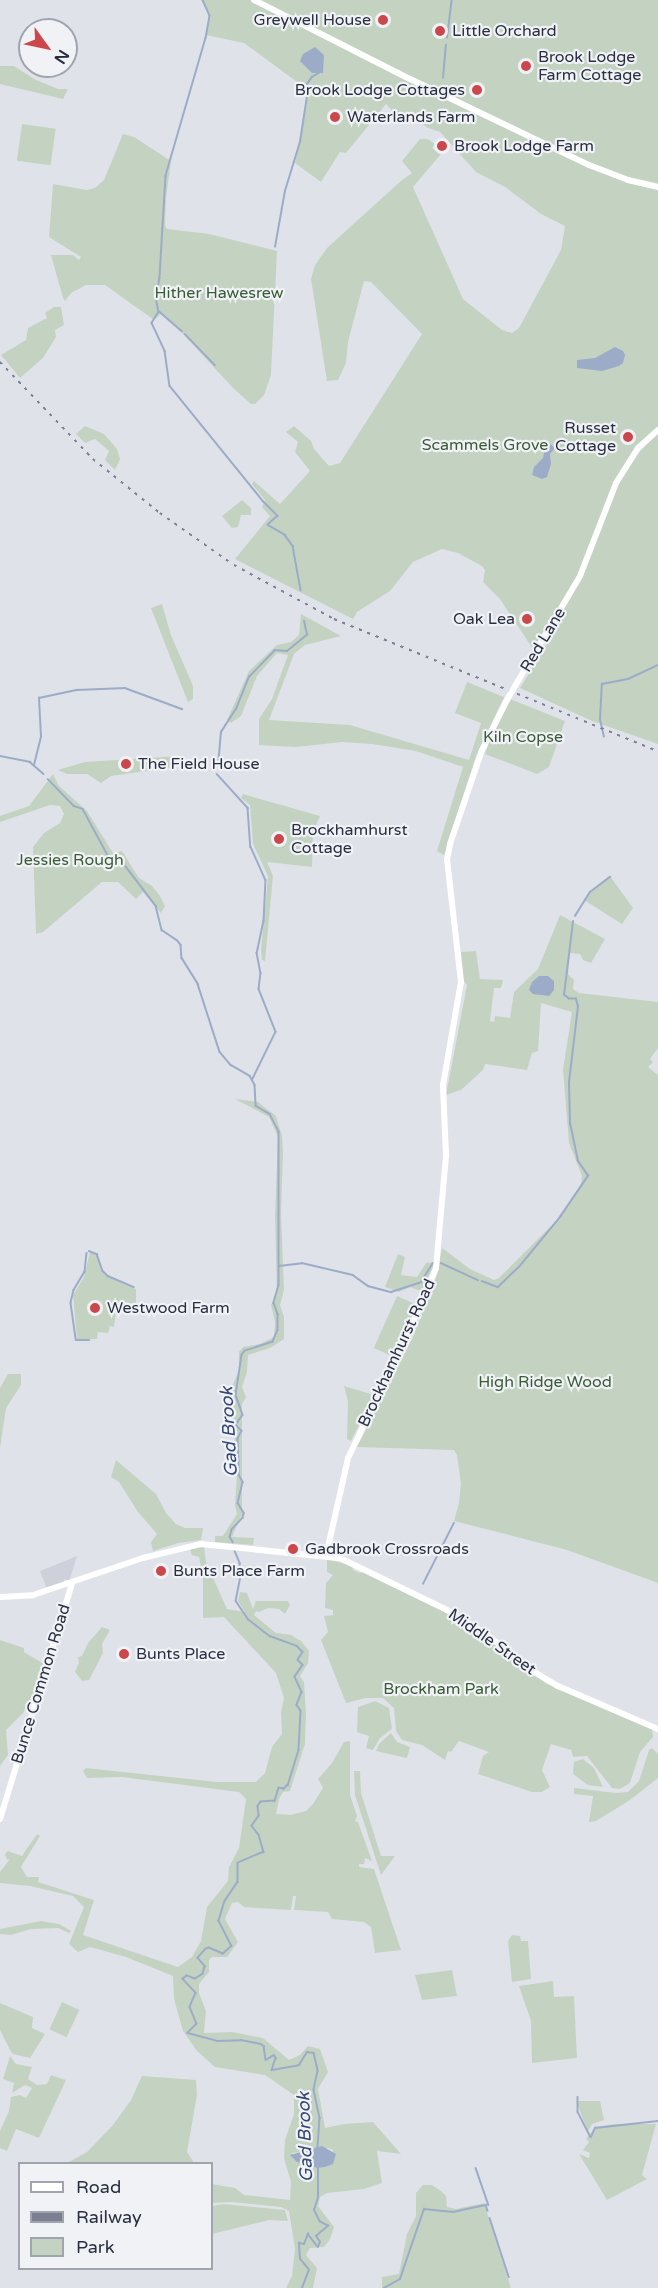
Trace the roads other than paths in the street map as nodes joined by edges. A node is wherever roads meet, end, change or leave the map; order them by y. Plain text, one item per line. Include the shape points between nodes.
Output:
1 (254, 0) edge
2 (658, 187) edge
3 (658, 430) edge
4 (447, 860) joint
5 (326, 1556) junction
6 (72, 1584) junction
7 (0, 1597) edge
8 (658, 1729) edge
9 (0, 1819) edge

1 - 2 street via 589,165
3 - 4 street, Red Lane, bridge via 638,448 616,483 580,576 482,750
4 - 5 street, Brockhamhurst Road via 461,982 443,1085 446,1155 436,1268 348,1458
5 - 6 street, Middle Street via 201,1544 135,1561
5 - 8 street, Middle Street via 360,1567 428,1599 486,1634 551,1682
6 - 7 street, Middle Street via 26,1597
6 - 9 street, Bunce Common Road

